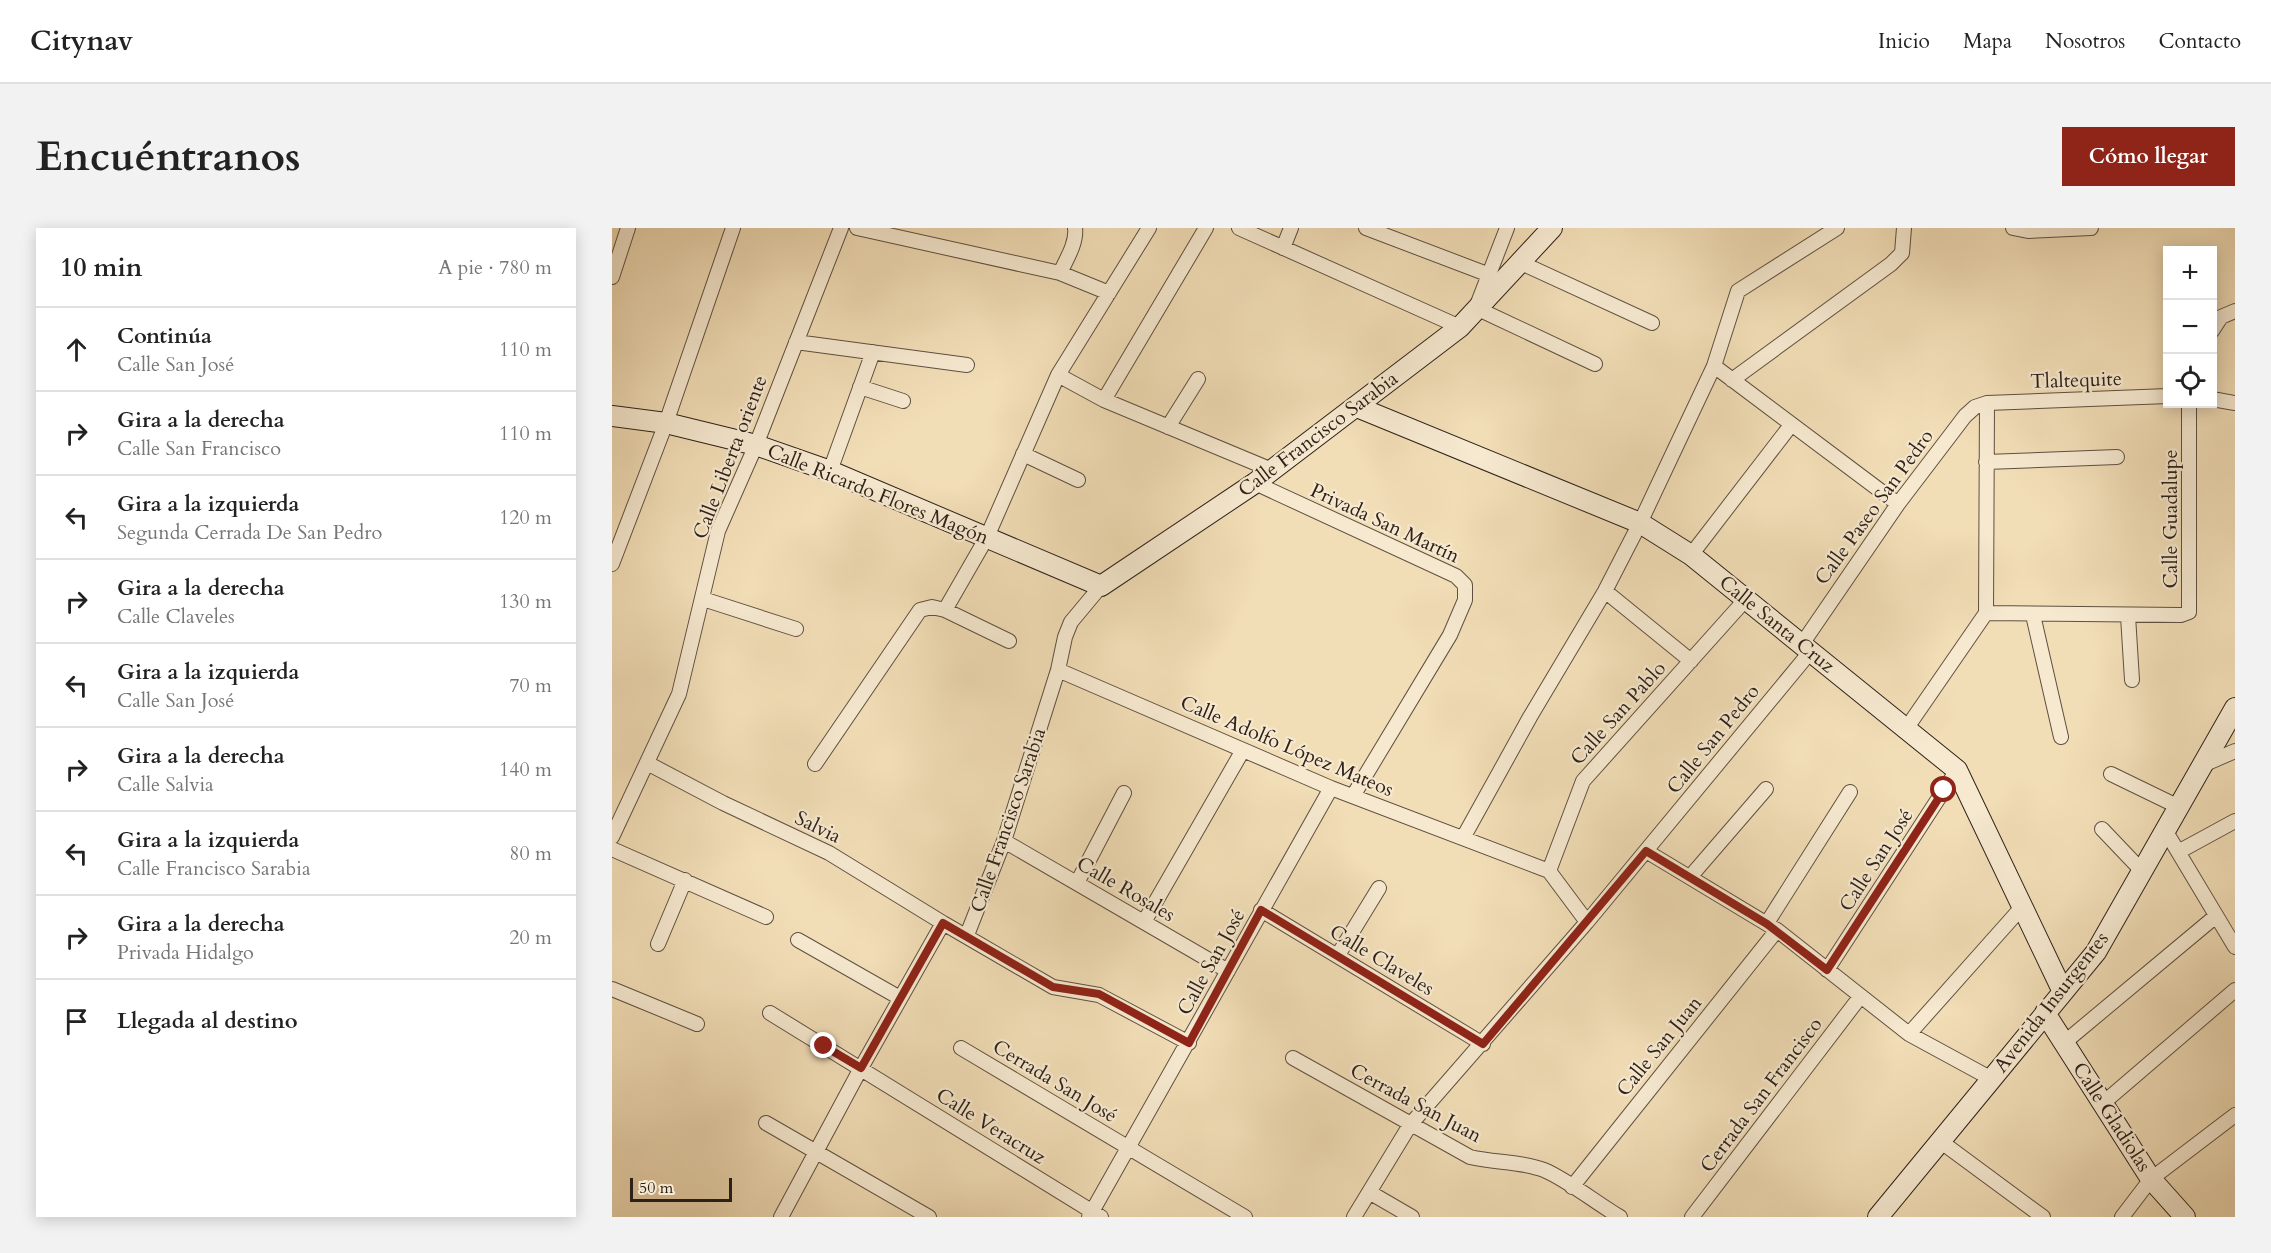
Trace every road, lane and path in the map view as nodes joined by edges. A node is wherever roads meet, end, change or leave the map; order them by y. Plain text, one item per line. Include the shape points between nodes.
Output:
1 (628, 228) edge
2 (733, 228) edge
3 (841, 228) edge
4 (857, 228) edge
5 (923, 228) edge
6 (1075, 228) edge
7 (1149, 228) edge
8 (1206, 228) edge
9 (1239, 228) edge
10 (1291, 228) edge
11 (1366, 228) edge
12 (1507, 228) edge
13 (1552, 228) edge
14 (1837, 228) edge
15 (1904, 228) edge
16 (2013, 228) edge
17 (2091, 228) edge
18 (915, 241) junction
19 (1283, 248) junction
20 (1519, 262) junction
21 (1060, 273) junction
22 (1487, 274) junction
23 (612, 277) edge
24 (1109, 292) junction
25 (1476, 308) junction
26 (2235, 311) edge
27 (1652, 323) dead end
28 (2217, 323) edge
29 (1460, 327) junction
30 (796, 342) junction
31 (873, 352) junction
32 (1594, 364) dead end
33 (967, 365) dead end
34 (1714, 366) junction
35 (1058, 375) junction
36 (1198, 379) dead end
37 (1732, 380) junction
38 (860, 387) junction
39 (2163, 396) edge
40 (1104, 400) junction
41 (2217, 400) edge
42 (903, 401) dead end
43 (1987, 402) junction
44 (2235, 403) edge
45 (1357, 407) junction
46 (2189, 408) edge
47 (612, 416) edge
48 (666, 423) junction
49 (1791, 425) junction
50 (1168, 427) junction
51 (756, 445) junction
52 (1023, 454) junction
53 (2117, 457) dead end
54 (1986, 462) junction
55 (1272, 470) junction
56 (830, 471) junction
57 (1078, 480) dead end
58 (1255, 483) junction
59 (1898, 504) junction
60 (1640, 523) junction
61 (987, 537) junction
62 (1691, 555) junction
63 (612, 564) edge
64 (1101, 586) junction
65 (1605, 591) junction
66 (703, 599) junction
67 (1746, 599) junction
68 (945, 610) junction
69 (1986, 613) junction
70 (2033, 615) junction
71 (2128, 616) junction
72 (796, 629) dead end
73 (1009, 641) dead end
74 (1806, 647) junction
75 (1691, 662) junction
76 (1058, 670) junction
77 (2132, 680) dead end
78 (2235, 708) edge
79 (1906, 729) junction
80 (2061, 737) dead end
81 (1243, 750) junction
82 (2235, 751) edge
83 (647, 763) junction
84 (815, 764) dead end
85 (2203, 765) junction
86 (1957, 770) junction
87 (2111, 774) dead end
88 (1331, 788) junction
89 (1766, 789) dead end
90 (1850, 792) dead end
91 (1124, 793) dead end
92 (1353, 796) junction
93 (2179, 807) junction
94 (2235, 821) edge
95 (2103, 829) dead end
96 (2165, 830) junction
97 (612, 837) edge
98 (1463, 838) junction
99 (1004, 841) junction
100 (612, 849) edge
101 (1646, 851) junction
102 (2178, 852) junction
103 (1549, 871) junction
104 (2142, 871) junction
105 (1690, 877) junction
106 (686, 880) junction
107 (1077, 883) junction
108 (1379, 888) dead end
109 (2023, 906) junction
110 (1261, 910) junction
111 (2216, 916) junction
112 (766, 917) dead end
113 (1144, 922) junction
114 (1587, 922) junction
115 (943, 923) junction
116 (1772, 927) junction
117 (967, 935) junction
118 (798, 940) dead end
119 (658, 944) dead end
120 (2235, 946) edge
121 (1338, 956) junction
122 (1228, 970) junction
123 (1827, 970) junction
124 (612, 989) edge
125 (2235, 990) edge
126 (2063, 992) junction
127 (1860, 997) junction
128 (900, 998) junction
129 (2045, 1013) junction
130 (770, 1014) dead end
131 (697, 1024) dead end
132 (1909, 1034) junction
133 (2065, 1042) junction
134 (1189, 1043) junction
135 (1483, 1044) junction
136 (961, 1048) dead end
137 (1293, 1058) dead end
138 (861, 1068) junction
139 (1990, 1078) junction
140 (2102, 1104) junction
141 (2235, 1115) edge
142 (766, 1123) dead end
143 (1410, 1125) junction
144 (1940, 1141) junction
145 (1129, 1147) junction
146 (816, 1151) junction
147 (2151, 1179) junction
148 (1572, 1187) junction
149 (1369, 1192) junction
150 (1094, 1215) edge
151 (781, 1217) edge
152 (929, 1217) edge
153 (1245, 1217) edge
154 (1354, 1217) edge
155 (1412, 1217) edge
156 (1620, 1217) edge
157 (1692, 1217) edge
158 (1878, 1217) edge
159 (2043, 1217) edge
160 (2122, 1217) edge
161 (2185, 1217) edge

1 - 23 street
2 - 48 street
3 - 30 street, Calle Liberta oriente
4 - 18 street
5 - 18 street
6 - 21 street
7 - 24 street
8 - 40 street
9 - 19 street
10 - 19 street
11 - 22 street
12 - 22 street
13 - 20 street, Calle Francisco Sarabia
14 - 34 street via 1738,291
15 - 37 street via 1902,253 1891,264
16 - 17 street
18 - 21 street
19 - 29 street
20 - 25 street, Calle Francisco Sarabia
20 - 27 street
21 - 24 street
22 - 25 street
24 - 35 street
25 - 29 street, Calle Francisco Sarabia
25 - 32 street
26 - 28 street
29 - 45 street, Calle Francisco Sarabia
30 - 31 street
30 - 51 street, Calle Liberta oriente
31 - 33 street
31 - 38 street
34 - 37 street
34 - 60 street
35 - 40 street
35 - 52 street
36 - 50 street
37 - 49 street
38 - 42 street
38 - 56 street
39 - 43 street, Tlaltequite
40 - 50 street
41 - 44 street
43 - 54 street
43 - 59 street, Calle Paseo San Pedro via 1965,416
45 - 55 street, Calle Francisco Sarabia
45 - 60 street, Calle Santa Cruz
46 - 71 street, Calle Guadalupe via 2189,612
47 - 48 street, Calle Ricardo Flores Magón
48 - 51 street, Calle Ricardo Flores Magón
48 - 63 street
49 - 59 street
49 - 62 street
50 - 55 street
51 - 56 street, Calle Ricardo Flores Magón
51 - 66 street, Calle Liberta oriente via 718,531
52 - 57 street
52 - 61 street
53 - 54 street
54 - 69 street
55 - 58 street, Calle Francisco Sarabia
56 - 61 street, Calle Ricardo Flores Magón
58 - 64 street, Calle Francisco Sarabia
58 - 92 street, Privada San Martín via 1456,576 1466,585 1465,600 1450,635
59 - 74 street, Calle Paseo San Pedro
60 - 62 street, Calle Santa Cruz
60 - 65 street
61 - 64 street, Calle Ricardo Flores Magón
61 - 68 street
62 - 67 street, Calle Santa Cruz
64 - 76 street, Calle Francisco Sarabia via 1071,622
65 - 75 street
65 - 98 street
66 - 72 street
66 - 83 street, Calle Liberta oriente via 679,694
67 - 74 street, Calle Santa Cruz
67 - 75 street, Calle San Pablo
68 - 73 street
68 - 84 street via 920,610
69 - 70 street, Calle Guadalupe
69 - 79 street
70 - 71 street, Calle Guadalupe
70 - 80 street
71 - 77 street
74 - 79 street, Calle Santa Cruz
74 - 101 street, Calle San Pedro
75 - 103 street, Calle San Pablo via 1583,781
76 - 81 street, Calle Adolfo López Mateos
76 - 99 street, Calle Francisco Sarabia
78 - 85 street, Avenida Insurgentes
79 - 86 street, Calle Santa Cruz
81 - 88 street, Calle Adolfo López Mateos
81 - 113 street
82 - 85 street
83 - 97 street, Calle Liberta oriente
83 - 115 street, Salvia via 829,853
85 - 93 street, Avenida Insurgentes
86 - 109 street, Calle Santa Cruz
86 - 123 street, Calle San José
87 - 93 street
88 - 92 street, Calle Adolfo López Mateos
88 - 110 street, Calle San José
89 - 105 street
90 - 116 street, Calle San Juan
91 - 107 street
92 - 98 street, Calle Adolfo López Mateos
93 - 96 street, Avenida Insurgentes
94 - 102 street
95 - 104 street
96 - 102 street
96 - 104 street, Avenida Insurgentes
98 - 103 street, Calle Adolfo López Mateos
99 - 107 street, Calle Rosales
99 - 117 street, Calle Francisco Sarabia
100 - 106 street
101 - 105 street
101 - 114 street, Calle San Pedro
102 - 111 street
103 - 114 street
104 - 126 street, Avenida Insurgentes via 2096,952
105 - 116 street
106 - 112 street
106 - 119 street
107 - 113 street, Calle Rosales
108 - 121 street
109 - 126 street, Calle Santa Cruz
109 - 132 street
110 - 121 street, Calle Claveles
110 - 122 street, Calle San José
111 - 120 street
111 - 133 street
113 - 122 street, Calle Rosales
114 - 135 street, Calle San Pedro
115 - 117 street, Salvia
115 - 128 street, Calle Francisco Sarabia
116 - 123 street
116 - 148 street, Calle San Juan
117 - 134 street, Salvia via 1053,987 1099,994
118 - 128 street
121 - 135 street, Calle Claveles
122 - 134 street, Calle San José
123 - 127 street
124 - 131 street
125 - 140 street
126 - 129 street, Avenida Insurgentes
127 - 132 street
127 - 157 street, Cerrada San Francisco
128 - 138 street, Calle Francisco Sarabia
129 - 133 street, Calle Gladiolas
129 - 139 street, Avenida Insurgentes
130 - 138 street, Calle Veracruz
132 - 139 street
133 - 140 street, Calle Gladiolas
134 - 145 street, Calle San José
135 - 143 street, Calle San Pedro
136 - 145 street, Cerrada San José
137 - 143 street, Cerrada San Juan
138 - 146 street, Calle Francisco Sarabia
138 - 150 street, Calle Veracruz
139 - 144 street, Avenida Insurgentes
140 - 147 street, Calle Gladiolas
141 - 147 street
142 - 146 street
143 - 148 street, Cerrada San Juan via 1470,1157 1525,1165 1545,1171
143 - 149 street
144 - 158 street, Avenida Insurgentes
144 - 159 street
145 - 150 street, Calle San José
145 - 153 street, Cerrada San José
146 - 151 street, Calle Francisco Sarabia
146 - 152 street
147 - 160 street
147 - 161 street, Calle Gladiolas
148 - 156 street, Cerrada San Juan
149 - 154 street
149 - 155 street

